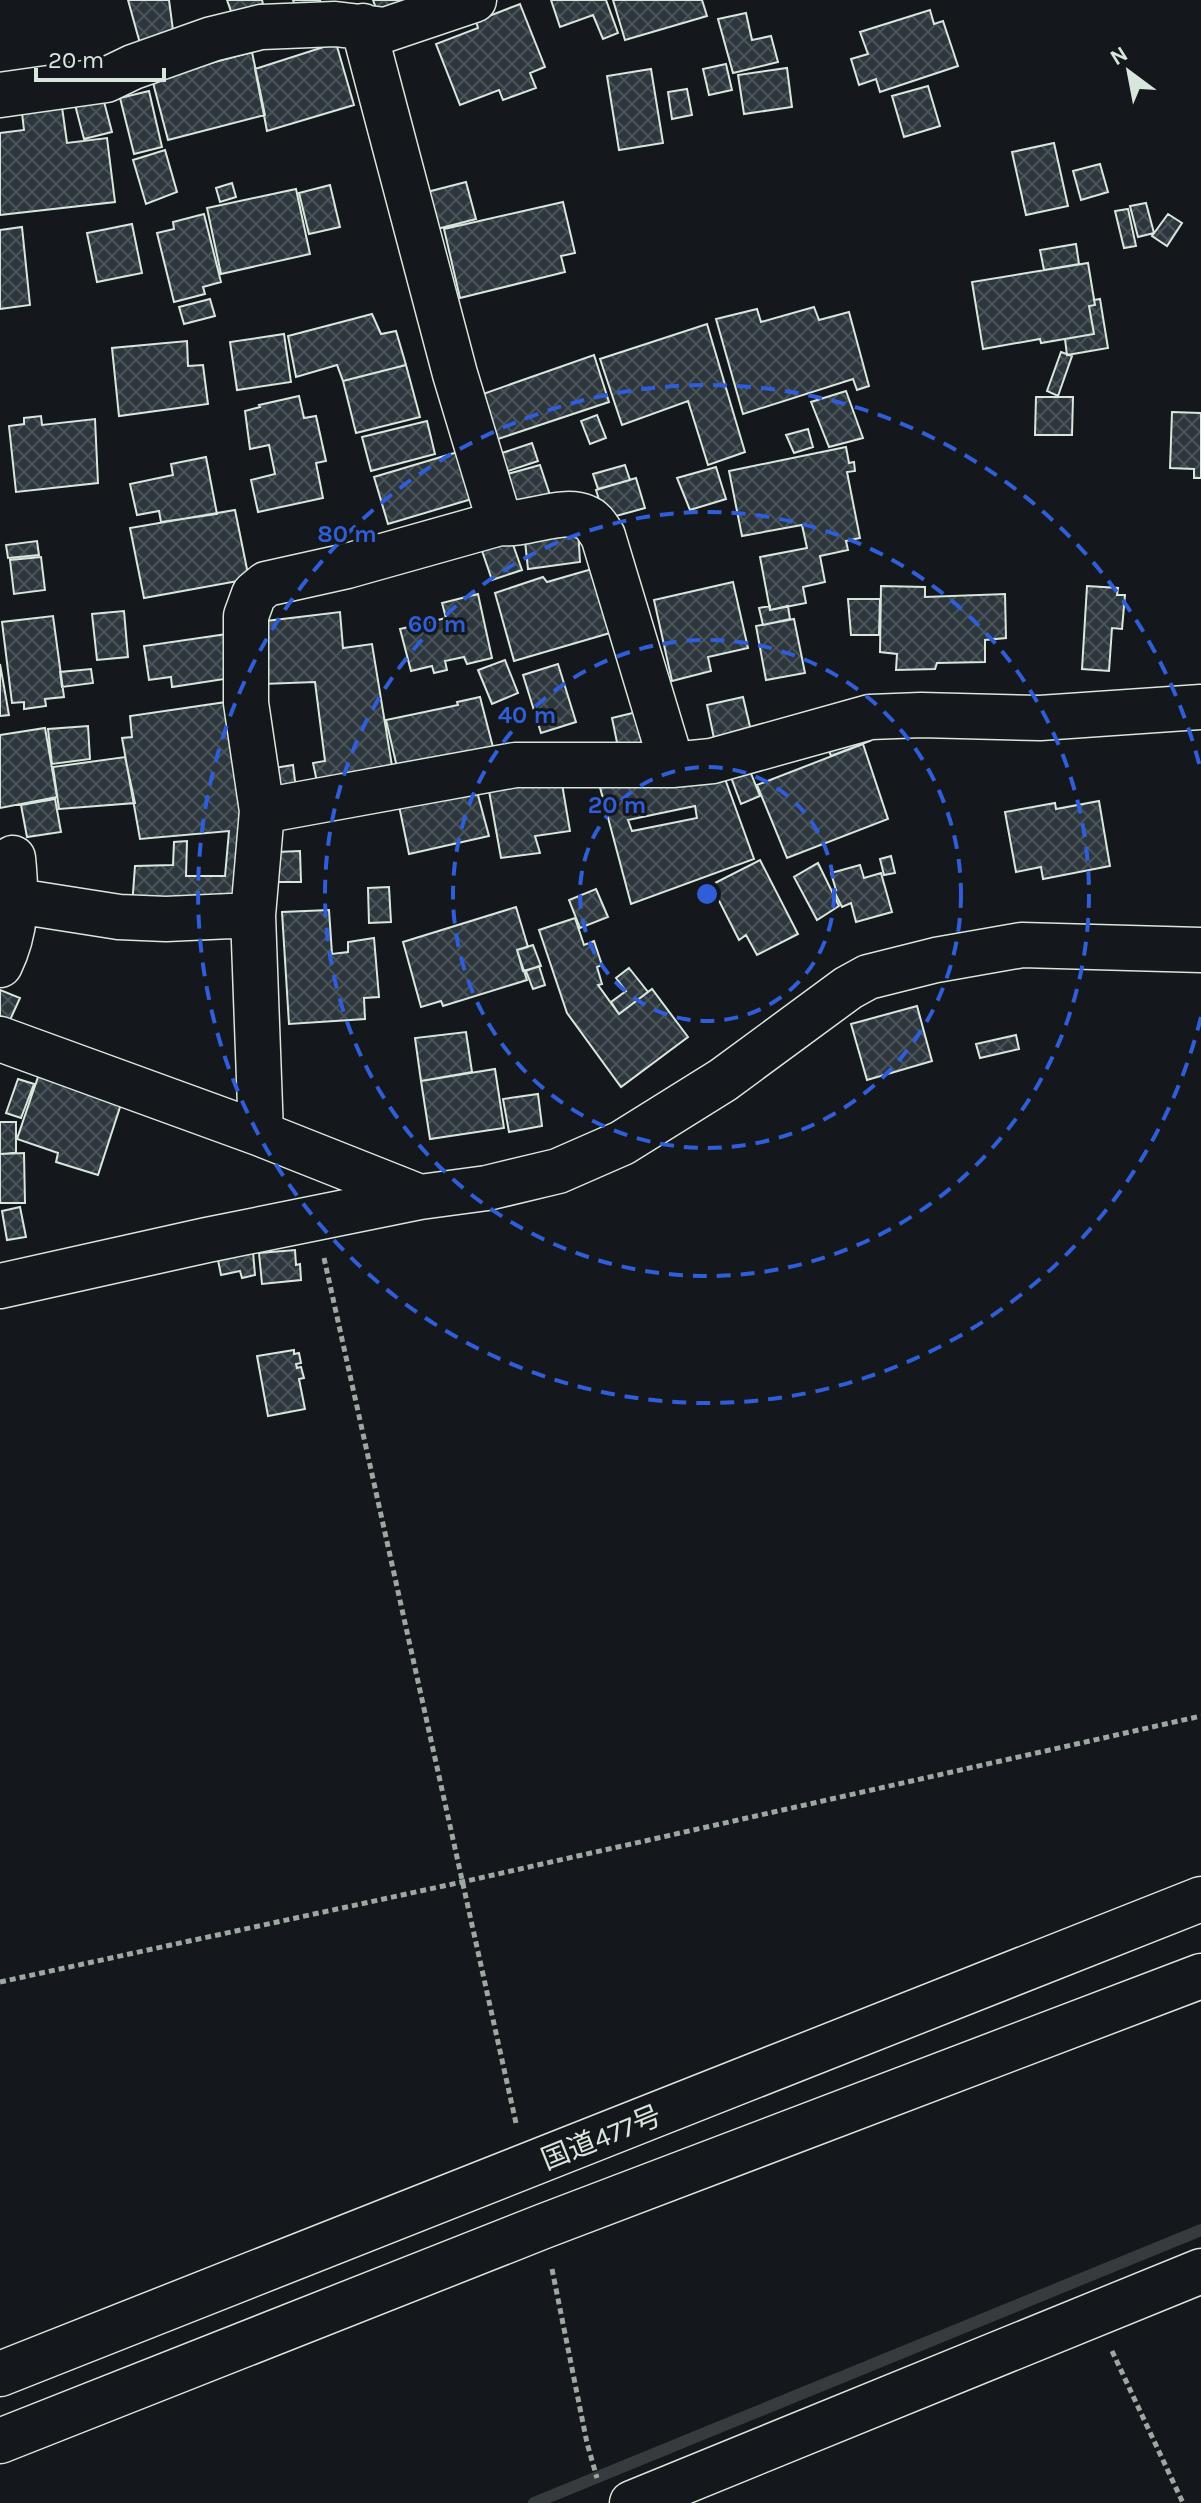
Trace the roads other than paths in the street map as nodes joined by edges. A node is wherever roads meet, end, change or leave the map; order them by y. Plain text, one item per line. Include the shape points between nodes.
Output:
1 (474, 0) edge
2 (363, 18) edge
3 (0, 95) edge
4 (500, 523) junction
5 (1201, 707) edge
6 (672, 765) junction
7 (262, 811) junction
8 (13, 858) dead end
9 (17, 901) junction
10 (253, 915) junction
11 (1201, 950) edge
12 (0, 965) edge
13 (0, 1039) edge
14 (261, 1134) junction
15 (420, 1197) junction
16 (0, 1286) edge
17 (1201, 1899) edge
18 (1201, 1976) edge
19 (1201, 2271) edge
20 (0, 2374) edge
21 (0, 2441) edge
22 (632, 2503) edge

1 - 2 main road via 385,30
2 - 3 main road via 261,27 212,39 106,80
2 - 4 main road via 455,374
4 - 6 main road via 565,515 585,516 595,524
4 - 7 main road via 266,584 254,594 246,616 246,703
5 - 6 main road via 1040,718 870,717 712,761
6 - 7 main road via 515,765
7 - 10 main road
8 - 9 main road
9 - 10 main road via 119,917
9 - 12 main road via 10,945
10 - 14 main road
11 - 15 main road via 1022,945 868,977 723,1080 622,1143 558,1171
13 - 14 main road
14 - 15 main road
15 - 16 main road
17 - 20 main road, 国道477号
18 - 21 main road via 544,2226
19 - 22 main road

